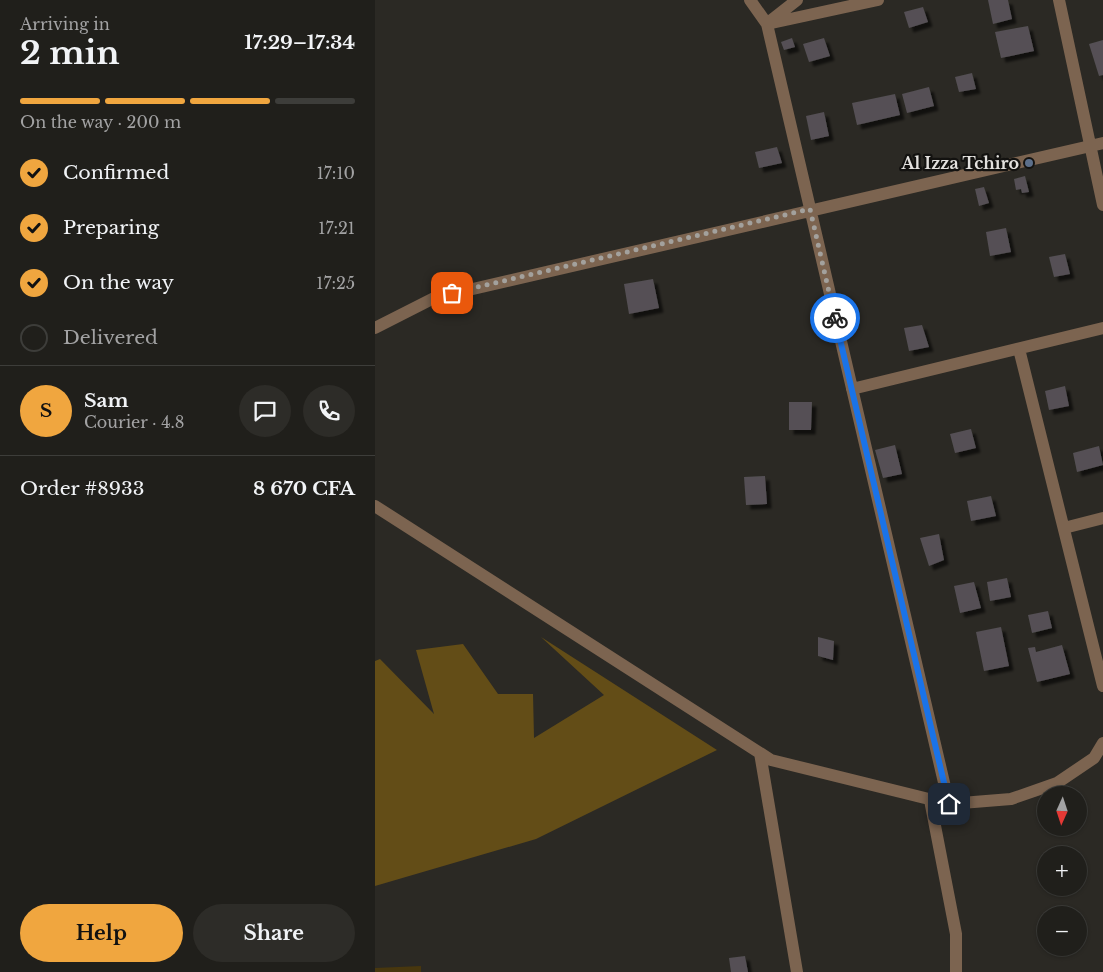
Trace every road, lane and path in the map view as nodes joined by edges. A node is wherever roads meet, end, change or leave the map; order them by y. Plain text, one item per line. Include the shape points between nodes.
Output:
1 (750, 0) edge
2 (797, 0) edge
3 (878, 0) edge
4 (1059, 0) edge
5 (767, 24) junction
6 (1097, 145) edge
7 (1103, 205) edge
8 (810, 209) junction
9 (375, 328) edge
10 (1103, 328) edge
11 (1019, 348) junction
12 (852, 389) junction
13 (375, 506) edge
14 (1103, 518) edge
15 (1064, 528) junction
16 (1103, 686) edge
17 (1103, 743) edge
18 (760, 753) junction
19 (930, 800) junction
20 (949, 804) junction
21 (797, 972) edge
22 (956, 972) edge

1 - 5 street
2 - 5 street
3 - 5 street
4 - 6 street
5 - 8 street
6 - 7 street
6 - 8 street
8 - 9 street via 433,298
8 - 12 street
10 - 11 street
11 - 12 street
11 - 15 street
12 - 20 street
13 - 18 street
14 - 15 street
15 - 16 street
17 - 20 street via 1094,758 1057,783 1011,799
18 - 19 street via 771,760
18 - 21 street
19 - 20 street
19 - 22 street via 956,934

